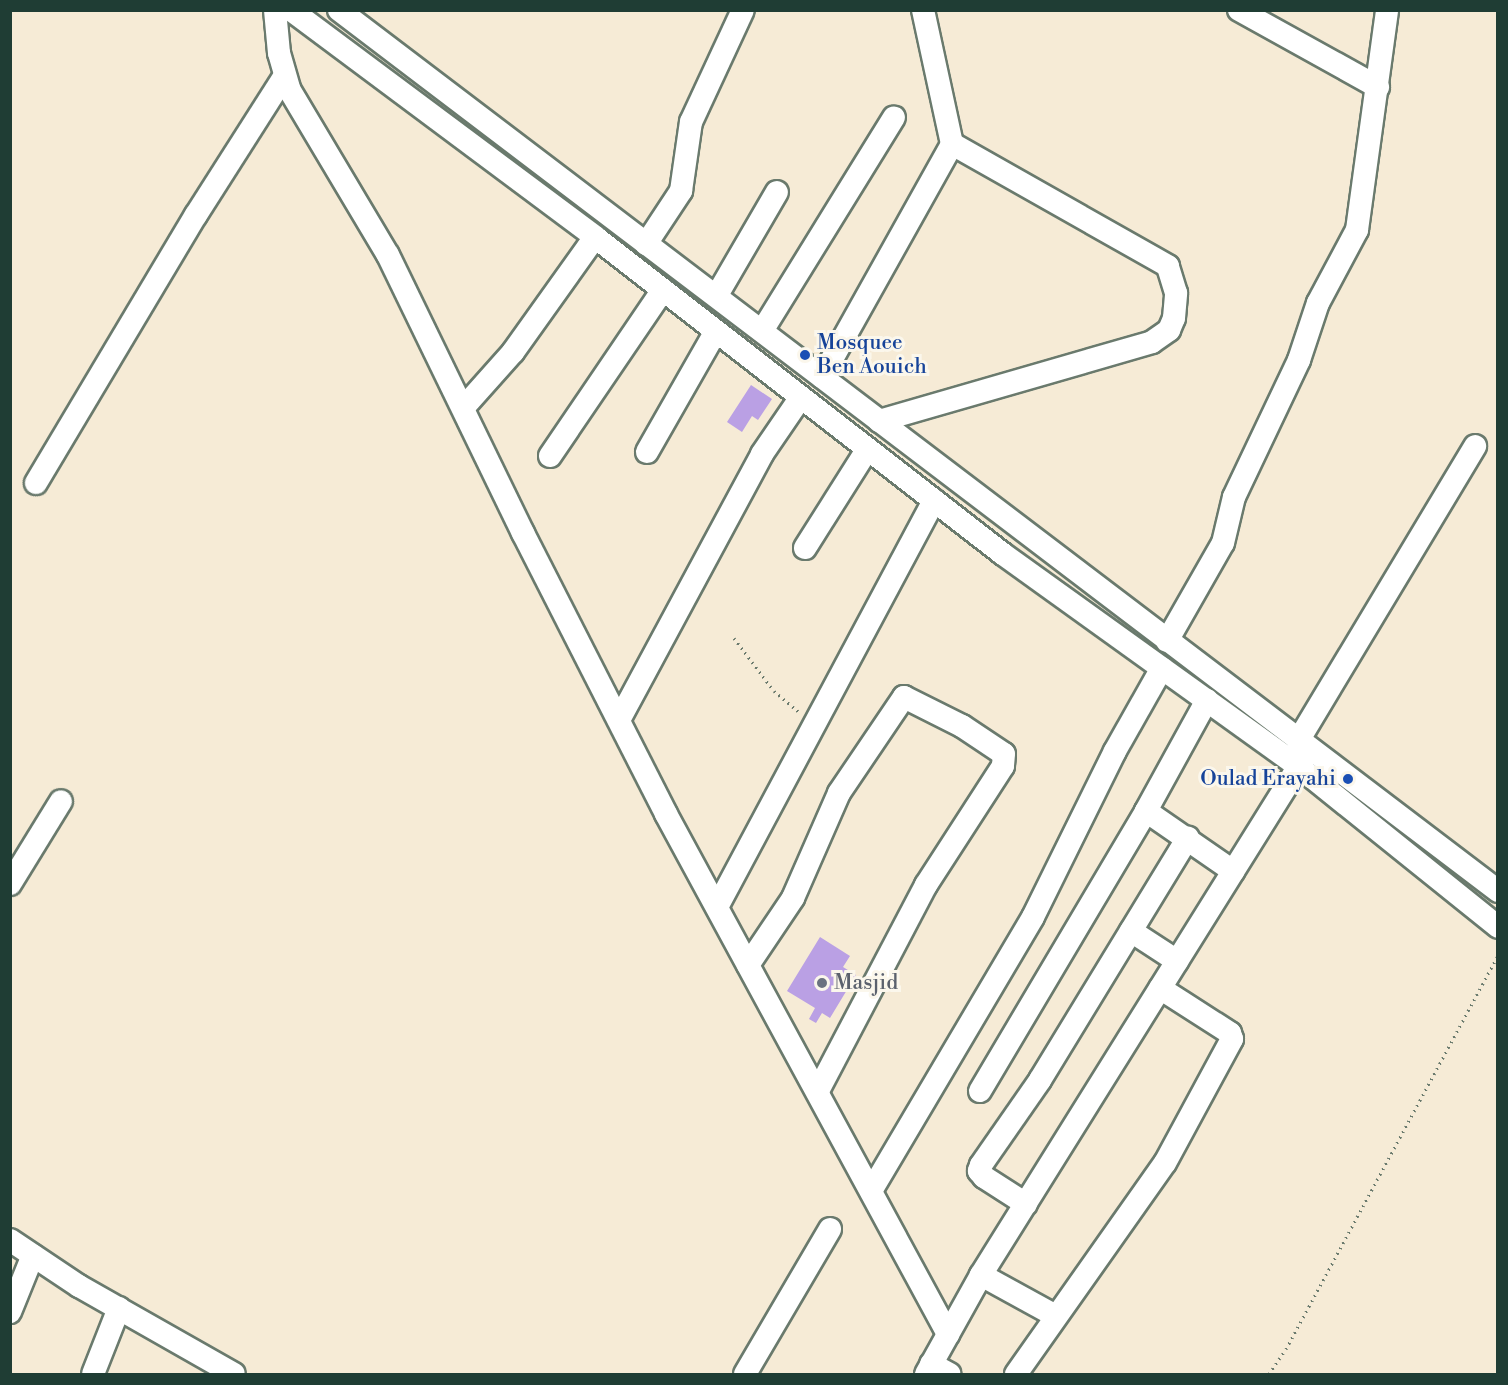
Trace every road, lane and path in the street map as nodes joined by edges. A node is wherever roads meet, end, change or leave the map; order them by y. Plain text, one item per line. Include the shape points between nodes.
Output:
1 (275, 10) edge
2 (291, 10) edge
3 (339, 10) edge
4 (742, 10) edge
5 (923, 10) edge
6 (1239, 10) edge
7 (1387, 10) edge
8 (284, 77) junction
9 (1378, 87) junction
10 (894, 117) dead end
11 (952, 144) junction
12 (777, 192) dead end
13 (595, 237) junction
14 (646, 244) junction
15 (663, 290) junction
16 (717, 296) junction
17 (716, 331) junction
18 (762, 331) junction
19 (822, 377) junction
20 (801, 397) junction
21 (464, 407) junction
22 (879, 421) junction
23 (1475, 446) dead end
24 (867, 450) junction
25 (647, 452) dead end
26 (550, 456) dead end
27 (36, 483) dead end
28 (934, 500) junction
29 (805, 548) dead end
30 (1078, 573) junction
31 (1062, 596) junction
32 (734, 638) dead end
33 (1167, 641) junction
34 (1161, 668) junction
35 (1207, 700) junction
36 (619, 720) junction
37 (815, 725) junction
38 (1302, 752) junction
39 (60, 801) dead end
40 (1146, 811) junction
41 (1188, 838) junction
42 (1233, 871) junction
43 (10, 884) edge
44 (1497, 891) edge
45 (717, 907) junction
46 (1497, 927) edge
47 (1131, 931) junction
48 (1497, 955) edge
49 (1177, 961) junction
50 (748, 965) junction
51 (1160, 988) junction
52 (818, 1091) junction
53 (980, 1091) dead end
54 (871, 1191) junction
55 (1026, 1204) junction
56 (830, 1229) dead end
57 (10, 1240) edge
58 (33, 1255) junction
59 (981, 1275) junction
60 (119, 1308) junction
61 (10, 1312) edge
62 (1056, 1316) junction
63 (948, 1334) junction
64 (201, 1367) edge
65 (935, 1371) edge
66 (93, 1374) edge
67 (234, 1374) edge
68 (744, 1374) edge
69 (1016, 1374) edge
70 (1269, 1374) edge

1 - 8 street
2 - 13 street
3 - 14 street
4 - 14 street via 691,122 681,191
5 - 11 street
6 - 9 street
7 - 9 street
8 - 21 street via 388,255
8 - 27 street via 196,215
9 - 33 street via 1357,230 1318,303 1299,360 1234,497 1223,543
10 - 18 street
11 - 19 street
11 - 22 street via 1167,266 1176,293 1174,318 1169,330 1152,342
12 - 16 street
13 - 15 street
13 - 21 street via 513,352
14 - 16 street
15 - 17 street
15 - 26 street
16 - 18 street
17 - 20 street
17 - 25 street
18 - 19 street
19 - 22 street
20 - 24 street
20 - 36 street via 762,454
21 - 36 street via 522,533
22 - 30 street
23 - 38 street
24 - 28 street
24 - 29 street
28 - 31 street
28 - 37 street
30 - 31 street
30 - 33 street
31 - 34 street
32 - 37 path via 774,691
33 - 38 street
34 - 35 street
34 - 54 street via 1114,751 1033,917
35 - 38 street
35 - 40 street
36 - 45 street
37 - 45 street
38 - 42 street
38 - 44 street
38 - 46 street
39 - 43 street
40 - 41 street
40 - 53 street
41 - 42 street
41 - 47 street
42 - 49 street
45 - 50 street
47 - 49 street
47 - 55 street via 1040,1080 981,1165 979,1171 984,1177
48 - 70 path via 1298,1329
49 - 51 street
50 - 52 street
50 - 52 street via 793,898 839,793 904,697 962,726 1004,754 1003,766 926,885
51 - 55 street
51 - 62 street via 1230,1033 1232,1039 1165,1163
52 - 54 street
54 - 63 street
55 - 59 street
56 - 68 street
57 - 58 street
58 - 60 street
58 - 61 street
59 - 62 street
59 - 63 street
60 - 64 street
60 - 66 street
62 - 69 street
63 - 65 street
64 - 67 street

